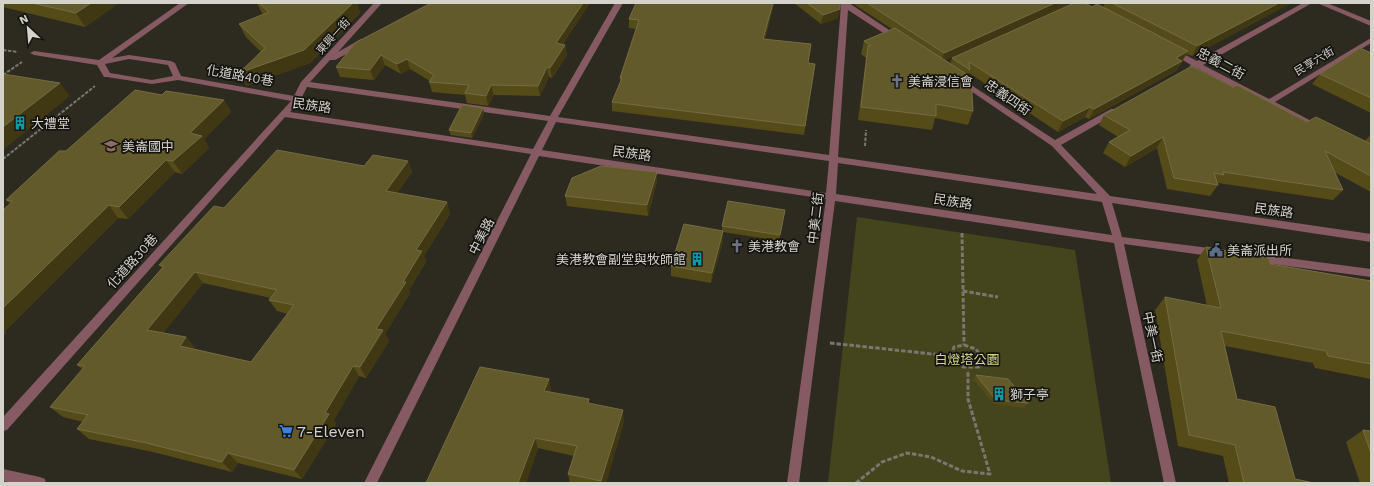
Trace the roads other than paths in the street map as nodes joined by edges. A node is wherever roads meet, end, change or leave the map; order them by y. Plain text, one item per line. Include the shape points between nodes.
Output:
1 (184, 3) edge
2 (378, 3) edge
3 (619, 3) edge
4 (844, 3) edge
5 (1308, 3) edge
6 (1321, 3) edge
7 (1371, 24) edge
8 (374, 36) edge
9 (1371, 40) edge
10 (902, 42) edge
11 (1164, 46) edge
12 (34, 53) road end
13 (325, 61) junction
14 (100, 64) junction
15 (1198, 65) junction
16 (1184, 72) edge
17 (953, 76) edge
18 (178, 78) junction
19 (304, 84) junction
20 (297, 99) junction
21 (1269, 102) junction
22 (1123, 106) edge
23 (282, 114) junction
24 (553, 118) junction
25 (1323, 130) edge
26 (1055, 144) junction
27 (538, 152) junction
28 (834, 159) junction
29 (831, 195) junction
30 (1106, 198) junction
31 (1371, 238) edge
32 (1118, 240) junction
33 (1229, 254) edge
34 (1245, 256) edge
35 (1371, 273) edge
36 (3, 426) edge
37 (3, 475) edge
38 (40, 483) edge
39 (370, 483) edge
40 (793, 483) edge
41 (1170, 483) edge

1 - 14 street
2 - 13 street, 東興一街
3 - 24 street, 中美路
4 - 10 street
4 - 28 street, 中美二街
5 - 15 street
6 - 7 street
8 - 13 street
9 - 21 street, 民享六街
11 - 15 street, 忠義二街
12 - 14 street
13 - 19 street, 東興一街
14 - 18 street, 化道路40巷 via 108,75 152,82
14 - 18 street via 129,57 171,63
15 - 16 street
15 - 21 street, 忠義二街
17 - 26 street, 忠義四街
18 - 20 street, 化道路40巷
19 - 20 street, 民族路
19 - 24 street, 民族路
20 - 23 street, 民族路
21 - 25 street, 忠義二街
22 - 26 street
23 - 27 street, 民族路
23 - 36 street, 化道路30巷
24 - 27 street, 中美路
24 - 28 street, 民族路
26 - 30 street, 忠義四街
27 - 29 street, 民族路
27 - 39 street, 中美路
28 - 29 street, 中美二街
28 - 30 street, 民族路
29 - 32 street, 民族路
29 - 40 street, 中美二街
30 - 31 street, 民族路
30 - 32 street, 中美一街
32 - 33 street, 民族路
32 - 41 street, 中美一街
34 - 35 street
37 - 38 street

